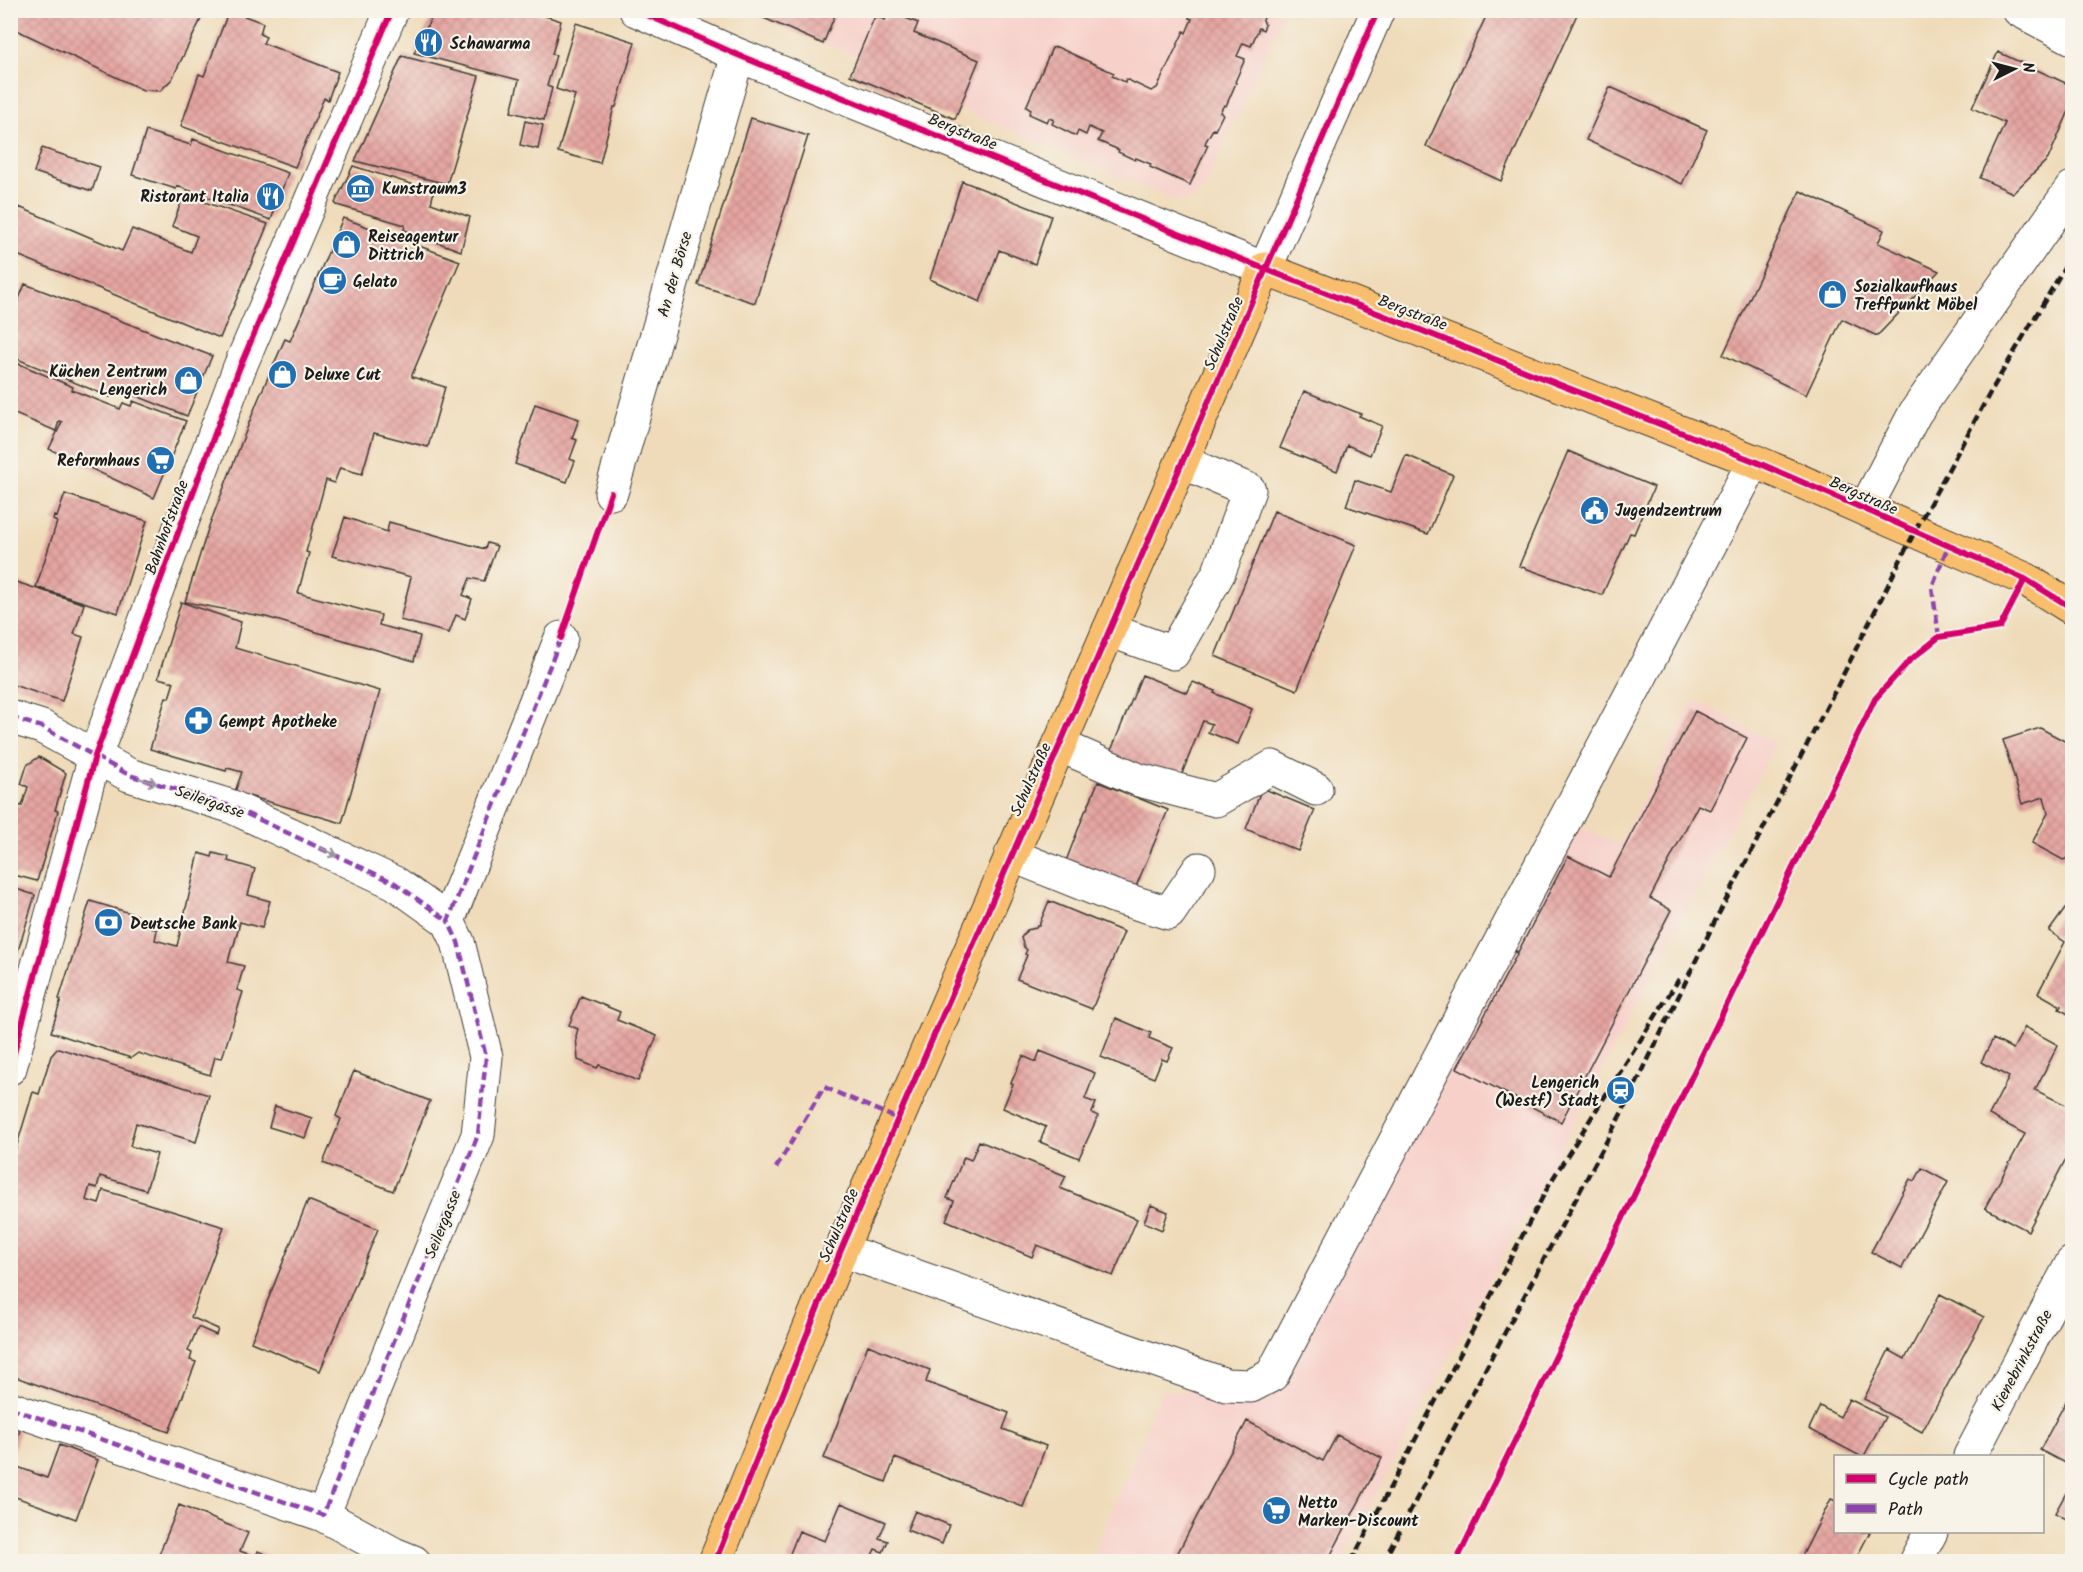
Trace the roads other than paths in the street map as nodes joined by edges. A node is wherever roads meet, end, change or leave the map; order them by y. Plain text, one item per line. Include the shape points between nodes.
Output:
1 (392, 10) edge
2 (636, 10) edge
3 (1378, 10) edge
4 (2019, 10) edge
5 (2073, 38) edge
6 (738, 55) junction
7 (2073, 188) edge
8 (1265, 269) junction
9 (1754, 461) junction
10 (1182, 462) junction
11 (610, 493) dead end
12 (1865, 509) junction
13 (2073, 608) edge
14 (1109, 630) junction
15 (561, 638) dead end
16 (10, 717) edge
17 (1059, 745) junction
18 (95, 756) junction
19 (1316, 789) dead end
20 (1011, 855) junction
21 (1199, 869) dead end
22 (448, 921) junction
23 (10, 1068) edge
24 (842, 1250) junction
25 (2073, 1263) edge
26 (10, 1408) edge
27 (1971, 1455) edge
28 (323, 1515) junction
29 (1930, 1533) edge
30 (414, 1562) edge
31 (715, 1562) edge
32 (1915, 1562) edge

1 - 18 street, Bahnhofstraße via 239,369
2 - 6 street, Bergstraße
3 - 8 street, Schulstraße
4 - 5 street
6 - 8 street, Bergstraße
6 - 11 street, An der Börse
7 - 12 street via 1915,413
8 - 9 main road, Bergstraße
8 - 10 main road, Schulstraße
9 - 12 main road, Bergstraße
9 - 24 street via 1272,1375 1251,1386 1226,1385
10 - 14 main road, Schulstraße
10 - 14 street via 1249,490 1219,572 1173,653
12 - 13 main road, Bergstraße via 2025,579
14 - 17 main road, Schulstraße
15 - 22 street
16 - 18 street, Seilergasse via 42,727
17 - 19 street via 1139,780 1216,800 1272,767
17 - 20 main road, Schulstraße
18 -> 22 street, Seilergasse via 129,775 230,806 396,883
18 - 23 street, Bahnhofstraße
20 - 21 street via 1113,896 1170,913
20 - 24 main road, Schulstraße
22 - 28 street, Seilergasse via 458,942 486,1057 478,1135
24 - 31 main road, Schulstraße
25 - 27 street, Kienebrinkstraße
26 - 28 street
28 - 30 street
29 - 32 street

